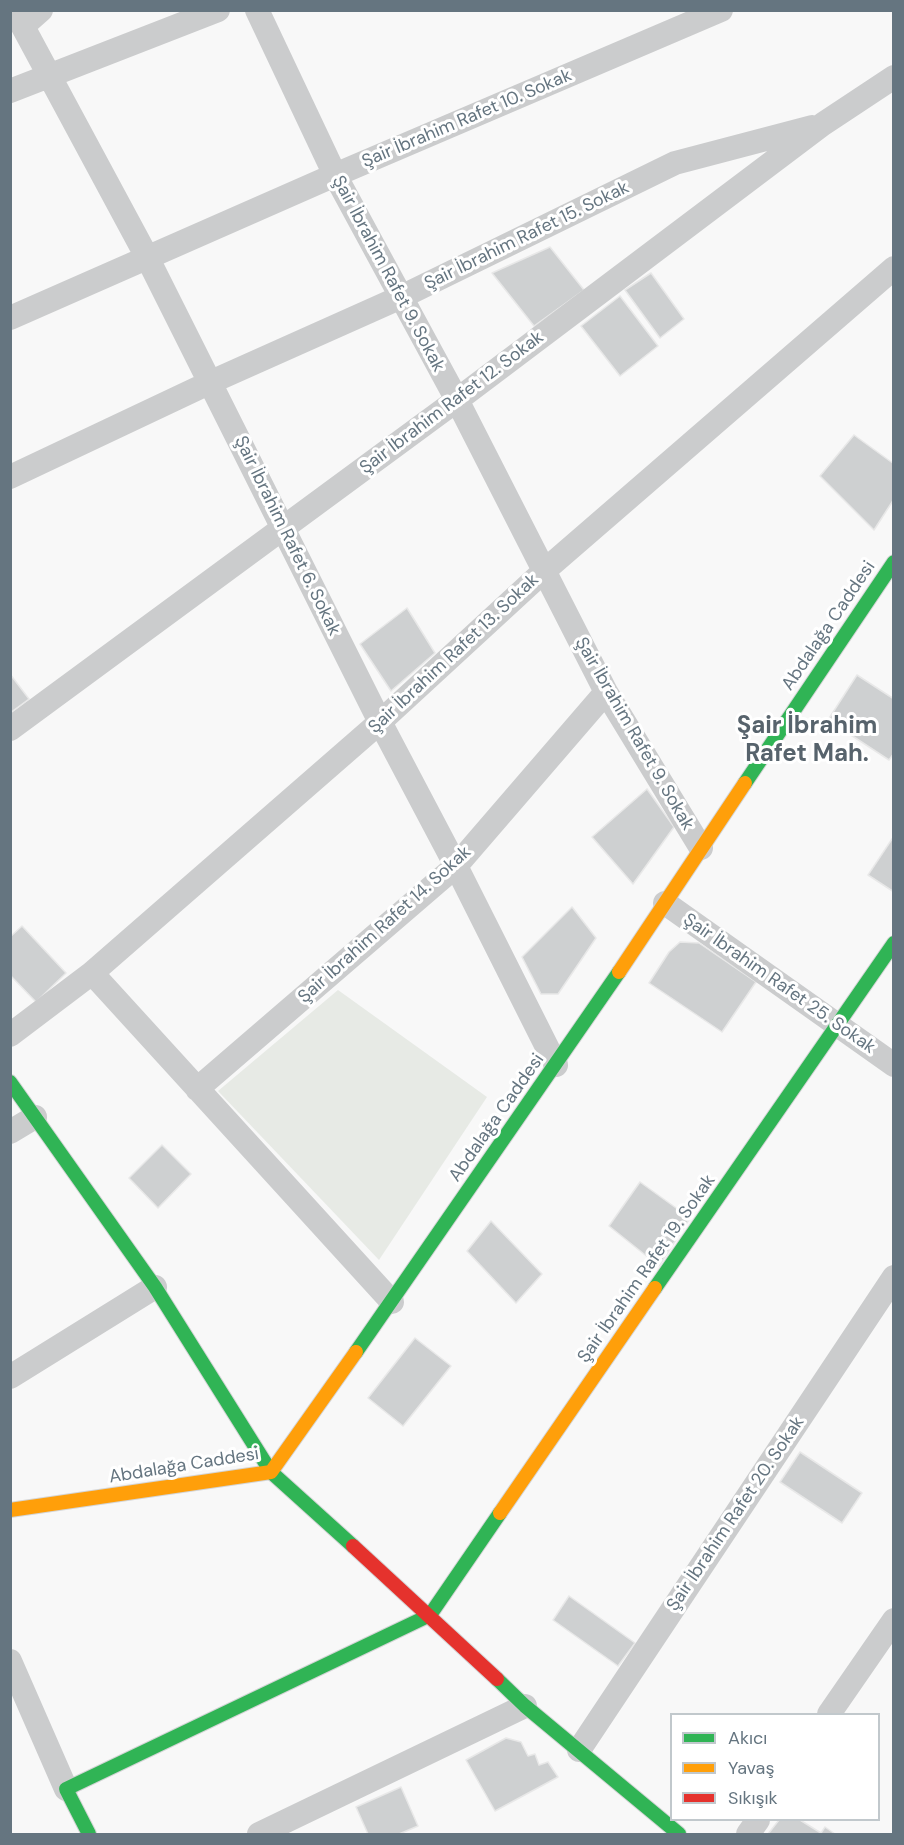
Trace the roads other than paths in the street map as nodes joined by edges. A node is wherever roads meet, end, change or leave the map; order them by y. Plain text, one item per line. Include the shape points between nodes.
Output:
1 (42, 10) edge
2 (218, 10) edge
3 (257, 10) edge
4 (721, 10) edge
5 (18, 18) edge
6 (49, 75) junction
7 (894, 77) edge
8 (10, 91) edge
9 (823, 124) junction
10 (335, 175) junction
11 (148, 259) junction
12 (894, 268) edge
13 (399, 298) junction
14 (10, 318) edge
15 (211, 382) junction
16 (457, 400) junction
17 (10, 477) edge
18 (282, 528) junction
19 (894, 562) edge
20 (544, 571) junction
21 (606, 692) junction
22 (380, 722) junction
23 (10, 729) edge
24 (701, 848) junction
25 (456, 866) junction
26 (665, 903) junction
27 (894, 943) edge
28 (92, 973) junction
29 (838, 1027) junction
30 (10, 1035) edge
31 (556, 1065) junction
32 (894, 1065) edge
33 (10, 1082) edge
34 (198, 1089) junction
35 (35, 1117) junction
36 (10, 1132) edge
37 (894, 1277) edge
38 (156, 1287) junction
39 (392, 1302) junction
40 (10, 1377) edge
41 (271, 1472) junction
42 (10, 1510) edge
43 (430, 1615) junction
44 (894, 1620) edge
45 (10, 1660) edge
46 (525, 1706) junction
47 (830, 1713) edge
48 (579, 1750) junction
49 (66, 1789) junction
50 (757, 1821) edge
51 (88, 1834) edge
52 (259, 1834) edge
53 (679, 1834) edge
54 (748, 1834) edge

1 - 5 street
2 - 6 street
3 - 10 street, Şair İbrahim Rafet 9. Sokak
4 - 10 street, Şair İbrahim Rafet 10. Sokak
5 - 6 street, Şair İbrahim Rafet 6. Sokak
6 - 8 street
6 - 11 street, Şair İbrahim Rafet 6. Sokak
7 - 9 street, Şair İbrahim Rafet 12. Sokak
9 - 13 street, Şair İbrahim Rafet 15. Sokak via 675,163
9 - 16 street, Şair İbrahim Rafet 12. Sokak
10 - 11 street, Şair İbrahim Rafet 10. Sokak
10 - 13 street, Şair İbrahim Rafet 9. Sokak
11 - 14 street, Şair İbrahim Rafet 10. Sokak
11 - 15 street, Şair İbrahim Rafet 6. Sokak
12 - 20 street, Şair İbrahim Rafet 13. Sokak
13 - 15 street, Şair İbrahim Rafet 15. Sokak
13 - 16 street, Şair İbrahim Rafet 9. Sokak
15 - 17 street, Şair İbrahim Rafet 15. Sokak
15 - 18 street, Şair İbrahim Rafet 6. Sokak
16 - 18 street, Şair İbrahim Rafet 12. Sokak
16 - 20 street, Şair İbrahim Rafet 9. Sokak
18 - 22 street, Şair İbrahim Rafet 6. Sokak
18 - 23 street, Şair İbrahim Rafet 12. Sokak
19 - 24 street, Abdalağa Caddesi
20 - 21 street, Şair İbrahim Rafet 9. Sokak
20 - 22 street, Şair İbrahim Rafet 13. Sokak
21 - 24 street, Şair İbrahim Rafet 9. Sokak
21 - 25 street, Şair İbrahim Rafet 14. Sokak
22 - 25 street, Şair İbrahim Rafet 6. Sokak
22 - 28 street, Şair İbrahim Rafet 13. Sokak
24 - 26 street, Abdalağa Caddesi
25 - 31 street, Şair İbrahim Rafet 6. Sokak
25 - 34 street, Şair İbrahim Rafet 14. Sokak
26 - 29 street, Şair İbrahim Rafet 25. Sokak
26 - 31 street, Abdalağa Caddesi
27 - 29 street, Şair İbrahim Rafet 19. Sokak
28 - 30 street, Şair İbrahim Rafet 13. Sokak
28 - 34 street
29 - 32 street, Şair İbrahim Rafet 25. Sokak
29 - 43 street, Şair İbrahim Rafet 19. Sokak
31 - 39 street, Abdalağa Caddesi
33 - 35 street
34 - 39 street
35 - 36 street
35 - 38 street
37 - 48 street, Şair İbrahim Rafet 20. Sokak
38 - 40 street
38 - 41 street
39 - 41 street, Abdalağa Caddesi
41 - 42 street, Abdalağa Caddesi
41 - 43 street
43 - 46 street
43 - 49 street
44 - 47 street
45 - 49 street
46 - 48 street
46 - 52 street
48 - 53 street
49 - 51 street
50 - 54 street

